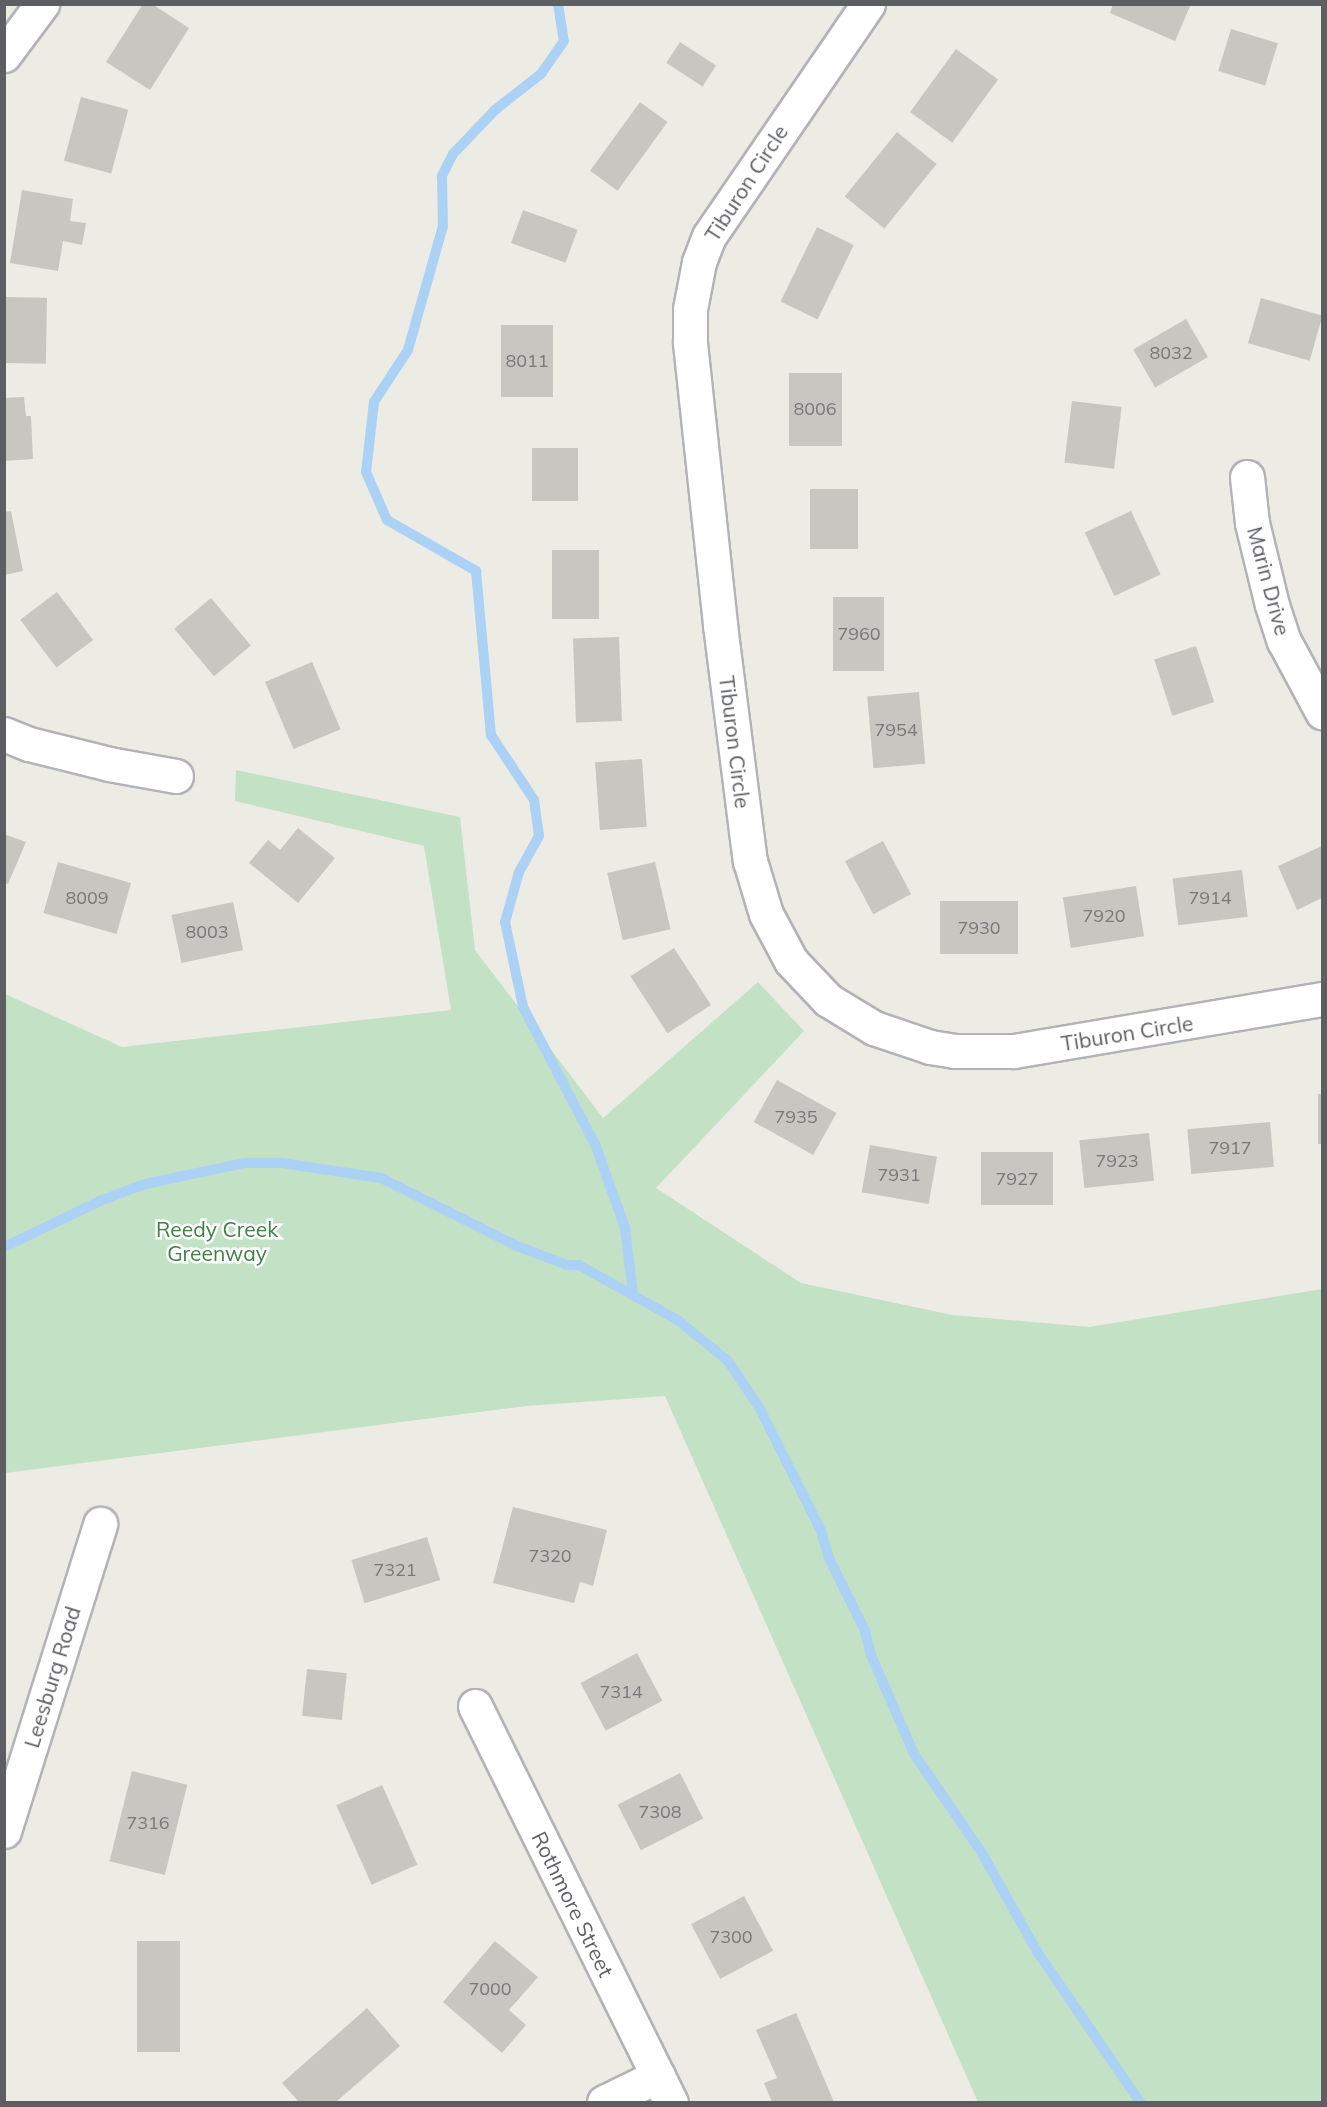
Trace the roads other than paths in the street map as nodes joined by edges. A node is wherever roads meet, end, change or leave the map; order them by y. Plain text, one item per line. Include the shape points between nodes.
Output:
1 (42, 4) edge
2 (868, 4) edge
3 (4, 55) edge
4 (1248, 477) dead end
5 (1323, 712) edge
6 (4, 734) edge
7 (176, 776) dead end
8 (1323, 999) edge
9 (100, 1524) dead end
10 (475, 1706) dead end
11 (4, 1831) edge
12 (665, 2089) edge
13 (604, 2103) edge

1 - 3 street
2 - 8 street, Tiburon Circle via 714,228 699,262 690,309 690,343 720,625 750,861 766,914 791,961 828,1000 874,1028 946,1050 1014,1051
4 - 5 street, Marin Drive via 1252,523 1272,605 1284,641
6 - 7 street via 86,759
9 - 11 street, Leesburg Road
10 - 12 street, Rothmore Street
12 - 13 street

